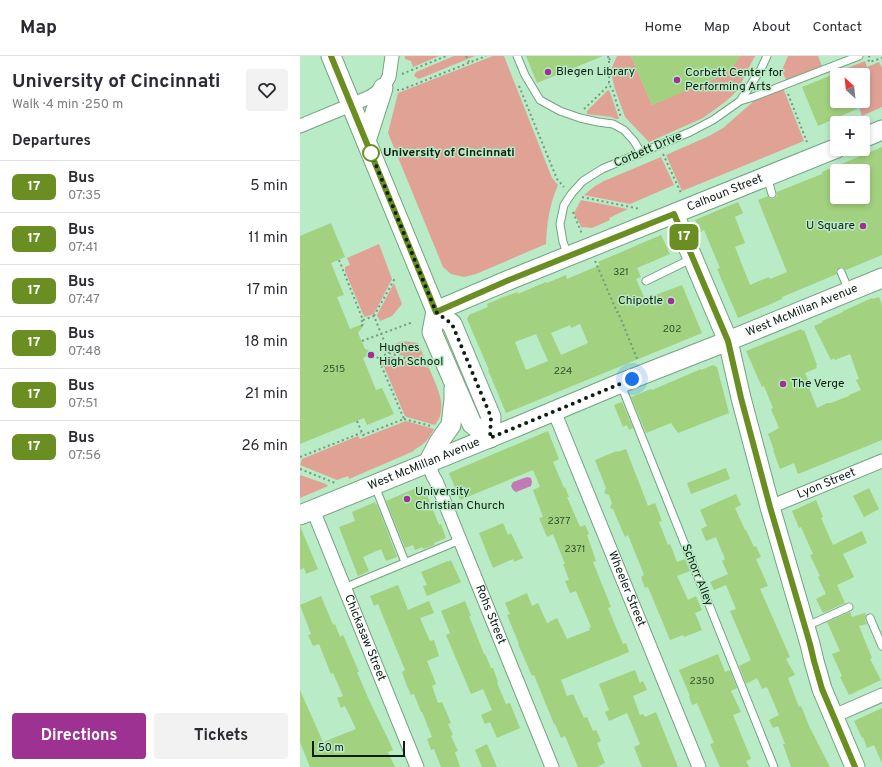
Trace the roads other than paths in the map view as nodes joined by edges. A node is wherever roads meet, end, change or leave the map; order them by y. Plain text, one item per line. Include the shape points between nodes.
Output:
1 (333, 56) edge
2 (517, 56) edge
3 (767, 56) edge
4 (859, 56) edge
5 (390, 57) edge
6 (389, 89) junction
7 (740, 101) junction
8 (351, 105) junction
9 (300, 126) edge
10 (882, 130) edge
11 (870, 135) edge
12 (366, 141) junction
13 (830, 152) edge
14 (641, 153) junction
15 (674, 214) junction
16 (569, 256) junction
17 (693, 258) junction
18 (841, 272) dead end
19 (882, 278) edge
20 (646, 281) dead end
21 (849, 291) junction
22 (436, 312) junction
23 (728, 341) junction
24 (620, 383) junction
25 (454, 384) junction
26 (554, 411) junction
27 (490, 438) junction
28 (882, 460) edge
29 (428, 463) junction
30 (374, 485) junction
31 (770, 507) junction
32 (307, 512) edge
33 (460, 540) junction
34 (405, 562) junction
35 (344, 588) junction
36 (849, 607) dead end
37 (870, 618) dead end
38 (804, 627) junction
39 (882, 646) edge
40 (882, 695) edge
41 (834, 716) junction
42 (417, 767) edge
43 (552, 767) edge
44 (699, 767) edge
45 (774, 767) edge
46 (855, 767) edge

1 - 8 main road
2 - 14 lane via 540,100 580,118 613,124 624,130
3 - 7 lane, Corbett Drive
4 - 7 lane
5 - 6 street
6 - 8 street
6 - 12 main road
7 - 14 lane, Corbett Drive via 713,120
8 - 9 street
8 - 12 main road
10 - 11 main road
12 - 22 main road
13 - 15 main road, Calhoun Street via 769,186
14 - 16 lane, Corbett Drive via 602,169 583,181 572,193 564,205 560,224
15 - 16 main road, Calhoun Street
15 - 17 main road
16 - 22 main road, Calhoun Street
17 - 20 lane
17 - 23 main road
18 - 21 lane
19 - 21 main road, West McMillan Avenue
21 - 23 main road, West McMillan Avenue
22 - 25 main road via 432,332
22 - 27 main road via 452,324 455,331 491,417
23 - 24 main road, West McMillan Avenue
23 - 31 main road
24 - 26 main road, West McMillan Avenue
24 - 45 lane, Schorr Alley
25 - 27 main road via 472,424
25 - 29 main road via 451,425
26 - 27 main road, West McMillan Avenue
26 - 44 street, Wheeler Street
27 - 29 main road, West McMillan Avenue
28 - 31 street, Lyon Street
29 - 30 main road, West McMillan Avenue
29 - 33 street, Rohs Street
30 - 32 main road, West McMillan Avenue
30 - 34 lane
31 - 38 main road
32 - 35 street, Chickasaw Street
33 - 34 lane
33 - 43 street, Rohs Street
34 - 35 lane
35 - 42 street, Chickasaw Street
36 - 38 lane
37 - 39 lane
38 - 41 main road via 822,689
40 - 41 street
41 - 46 main road

